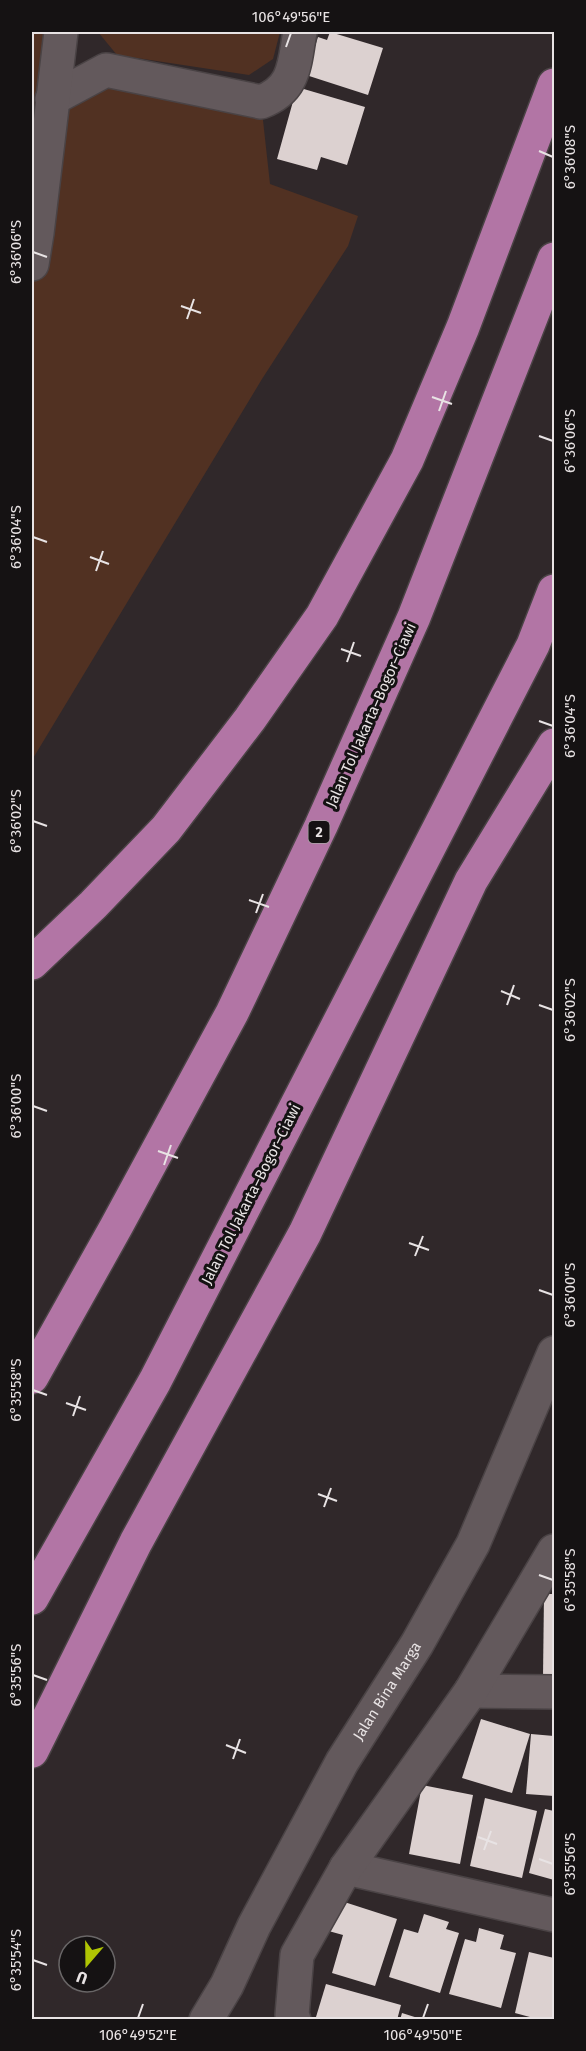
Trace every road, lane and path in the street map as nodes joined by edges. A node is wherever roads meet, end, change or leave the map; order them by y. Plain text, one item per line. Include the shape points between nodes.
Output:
1 (62, 32) edge
2 (300, 32) edge
3 (106, 70) junction
4 (555, 84) edge
5 (52, 99) junction
6 (555, 259) edge
7 (32, 264) edge
8 (555, 591) edge
9 (555, 745) edge
10 (32, 963) edge
11 (555, 1353) edge
12 (32, 1377) edge
13 (555, 1551) edge
14 (32, 1598) edge
15 (471, 1692) junction
16 (555, 1692) edge
17 (32, 1751) edge
18 (346, 1868) junction
19 (555, 1915) edge
20 (206, 2019) edge
21 (294, 2019) edge

1 - 3 street
1 - 5 street
2 - 3 street via 290,79 275,96 261,102
3 - 5 street
4 - 10 highway via 463,327 407,460 322,616 166,829
5 - 7 street
6 - 12 highway, Jalan Tol Jakarta–Bogor–Ciawi / 2 via 414,617 321,826 232,1013
8 - 14 highway, Jalan Tol Jakarta–Bogor–Ciawi via 533,645 155,1381
9 - 17 highway via 471,881 305,1233 136,1542
11 - 20 street, Jalan Bina Marga via 473,1544 417,1644 342,1762
13 - 15 street
15 - 16 street
15 - 18 street
18 - 19 street
18 - 21 street via 297,1955

